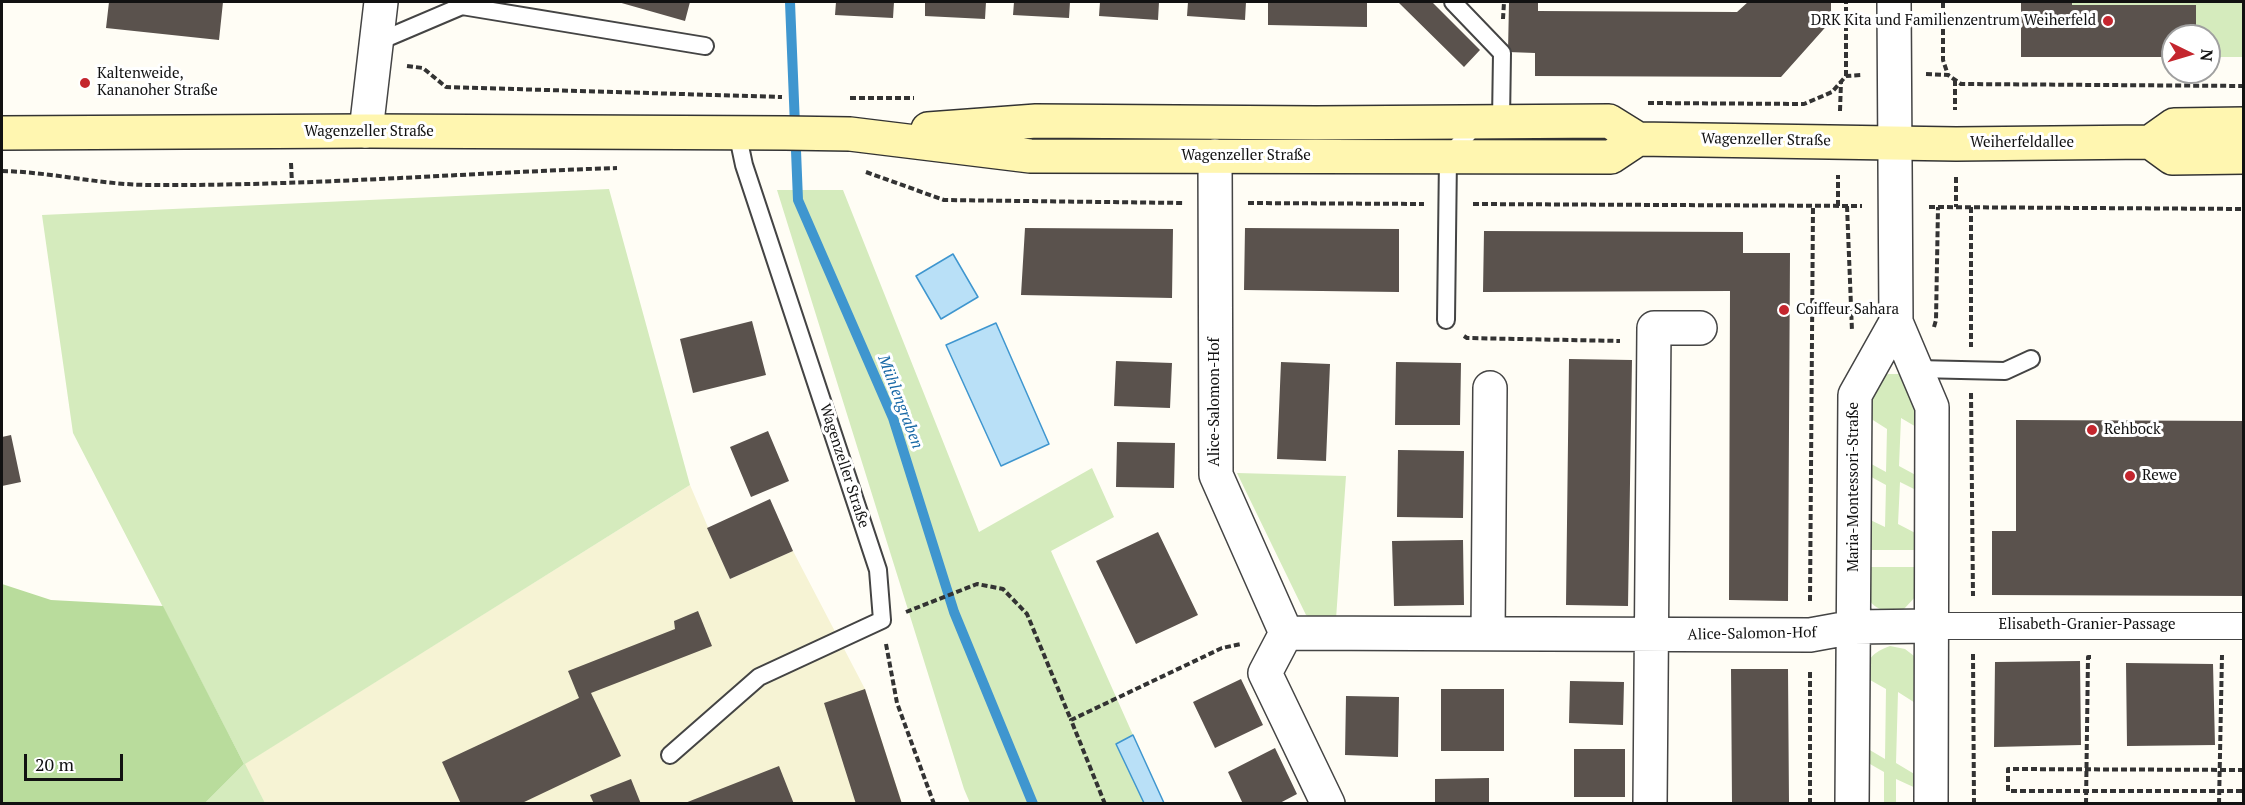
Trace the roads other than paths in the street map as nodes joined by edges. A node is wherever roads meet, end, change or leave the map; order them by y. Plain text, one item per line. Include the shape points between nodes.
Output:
1 (381, 2) edge
2 (1453, 2) edge
3 (1894, 2) edge
4 (705, 46) dead end
5 (374, 52) junction
6 (1490, 121) junction
7 (1417, 123) junction
8 (2244, 124) edge
9 (366, 131) junction
10 (737, 132) junction
11 (2, 133) edge
12 (850, 134) junction
13 (1638, 139) junction
14 (1895, 142) junction
15 (2150, 142) junction
16 (1215, 156) junction
17 (1464, 156) junction
18 (1526, 156) junction
19 (2244, 157) edge
20 (1446, 320) road end
21 (1896, 322) junction
22 (1700, 328) dead end
23 (2031, 359) dead end
24 (1917, 369) junction
25 (1490, 388) dead end
26 (1931, 626) junction
27 (2244, 626) edge
28 (1854, 627) junction
29 (1286, 633) junction
30 (1488, 634) junction
31 (1650, 634) junction
32 (670, 755) dead end
33 (1328, 804) edge
34 (1650, 804) edge
35 (1852, 804) edge
36 (1931, 804) edge

1 - 5 street
2 - 6 lane via 1502,53
3 - 14 street, Maria-Montessori-Straße
4 - 5 lane via 462,6
5 - 9 street
6 - 7 main road, Wagenzeller Straße
6 - 13 main road, Wagenzeller Straße via 1609,121
6 - 17 lane
6 - 17 lane
6 - 18 lane
7 - 12 main road, Wagenzeller Straße via 1036,121
7 - 17 lane
8 - 15 main road via 2174,125
9 - 10 main road, Wagenzeller Straße
9 - 11 main road, Wagenzeller Straße
10 - 12 main road, Wagenzeller Straße
10 - 32 lane, Wagenzeller Straße via 748,176 878,570 882,620 759,677
12 - 16 main road, Wagenzeller Straße via 1030,156
13 - 14 main road, Wagenzeller Straße
13 - 18 main road, Wagenzeller Straße via 1611,157
14 - 15 main road, Weiherfeldallee
14 - 21 street, Maria-Montessori-Straße
15 - 19 main road via 2172,158
16 - 17 main road, Wagenzeller Straße
16 - 29 street, Alice-Salomon-Hof via 1216,475
17 - 18 main road, Wagenzeller Straße
17 - 20 lane via 1448,204
21 - 24 street, Maria-Montessori-Straße
21 - 28 street, Maria-Montessori-Straße via 1855,395
22 - 31 street via 1654,328
23 - 24 lane via 2005,371
24 - 26 street, Maria-Montessori-Straße via 1932,406
25 - 30 street
26 - 27 street, Elisabeth-Granier-Passage
26 - 28 street
26 - 36 street, Maria-Montessori-Straße
28 - 31 street, Alice-Salomon-Hof via 1810,635
28 - 35 street, Maria-Montessori-Straße
29 - 30 street, Alice-Salomon-Hof
29 - 33 street via 1265,673
30 - 31 street, Alice-Salomon-Hof
31 - 34 street

